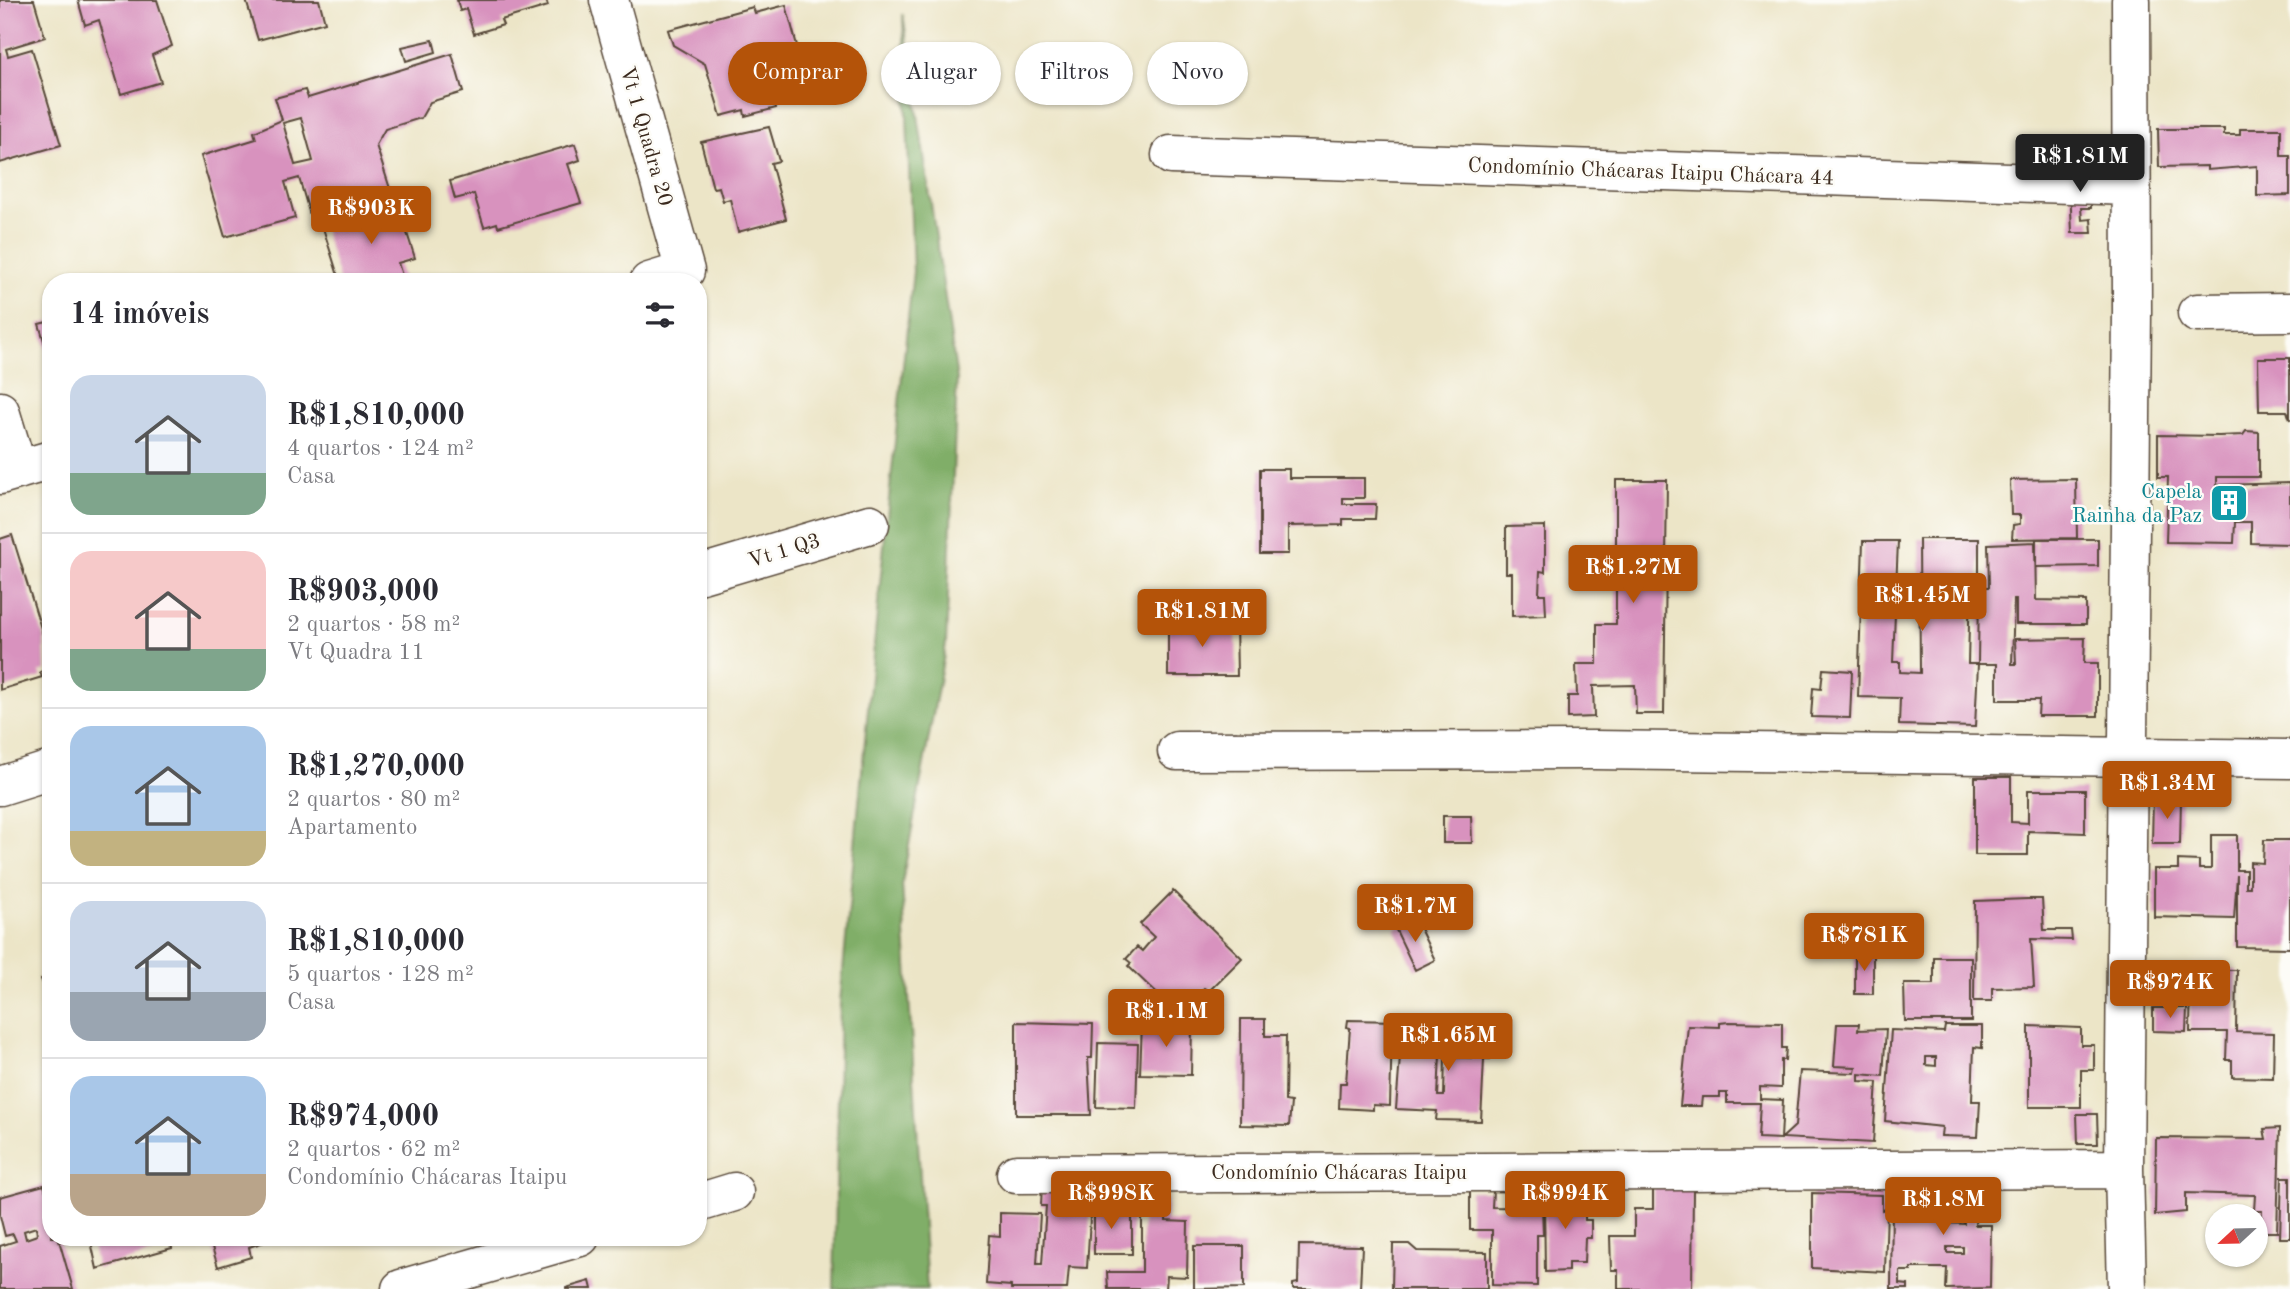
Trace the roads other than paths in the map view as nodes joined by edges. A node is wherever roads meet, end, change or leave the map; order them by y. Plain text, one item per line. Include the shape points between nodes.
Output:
1 (609, 0) edge
2 (2131, 0) edge
3 (1171, 155) dead end
4 (2131, 186) junction
5 (666, 273) edge
6 (2290, 312) edge
7 (2197, 313) dead end
8 (0, 411) edge
9 (23, 468) edge
10 (870, 524) dead end
11 (707, 572) edge
12 (1177, 751) dead end
13 (2127, 757) junction
14 (2290, 759) edge
15 (42, 773) edge
16 (0, 786) edge
17 (2124, 1170) junction
18 (1016, 1174) dead end
19 (734, 1192) dead end
20 (707, 1200) edge
21 (549, 1246) edge
22 (401, 1289) edge
23 (2127, 1289) edge

1 - 5 street, Vt 1 Quadra 20
2 - 4 street
3 - 4 street, Condomínio Chácaras Itaipu Chácara 44
4 - 13 street
6 - 7 street
8 - 9 street
10 - 11 street, Vt 1 Q3
12 - 13 street via 1594,750
13 - 14 street
13 - 17 street
15 - 16 street
17 - 18 street, Condomínio Chácaras Itaipu
17 - 23 street
19 - 20 street
21 - 22 street

